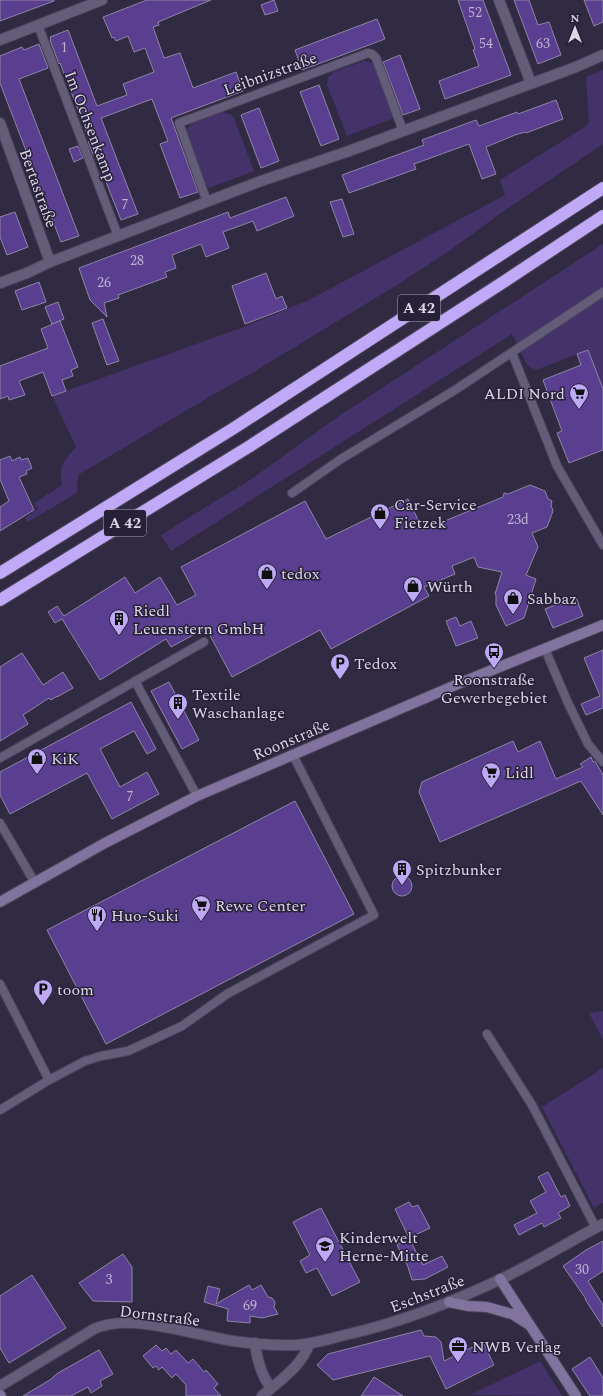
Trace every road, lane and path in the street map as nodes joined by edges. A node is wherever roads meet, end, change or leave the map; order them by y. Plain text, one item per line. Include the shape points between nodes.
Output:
1 (102, 0) edge
2 (499, 0) edge
3 (38, 25) junction
4 (0, 40) edge
5 (603, 55) edge
6 (531, 84) junction
7 (0, 123) edge
8 (403, 131) junction
9 (603, 188) edge
10 (207, 202) junction
11 (603, 216) edge
12 (118, 236) junction
13 (50, 262) junction
14 (0, 283) edge
15 (603, 292) edge
16 (512, 353) junction
17 (292, 493) dead end
18 (603, 545) edge
19 (0, 573) edge
20 (0, 600) edge
21 (603, 625) edge
22 (204, 642) dead end
23 (546, 649) junction
24 (135, 681) junction
25 (293, 755) junction
26 (0, 758) edge
27 (603, 762) edge
28 (197, 796) junction
29 (0, 823) edge
30 (35, 883) junction
31 (0, 902) edge
32 (0, 984) edge
33 (487, 1034) dead end
34 (49, 1080) junction
35 (0, 1110) edge
36 (600, 1226) edge
37 (500, 1279) junction
38 (449, 1302) junction
39 (531, 1326) junction
40 (255, 1343) junction
41 (309, 1344) junction
42 (0, 1386) edge
43 (271, 1388) junction
44 (262, 1396) edge
45 (576, 1396) edge

1 - 3 street
2 - 6 street
3 - 4 street
3 - 12 lane, Im Ochsenkamp
5 - 6 street
6 - 8 street
7 - 13 street, Bertastraße
8 - 10 street
8 - 10 lane, Leibnizstraße via 376,58 368,53 354,58 179,123
9 - 19 highway, A 42 via 234,428
10 - 12 street
11 - 20 highway, A 42 via 250,446
12 - 13 street
13 - 14 street
15 - 16 lane
16 - 17 lane via 341,459
16 - 18 lane via 557,466
21 - 23 street, Roonstraße
22 - 24 lane
23 - 25 street, Roonstraße
23 - 27 lane via 588,744
24 - 26 lane
24 - 28 lane
25 - 28 street, Roonstraße
25 - 34 lane via 374,915 227,994 182,1026 128,1051 84,1061
28 - 30 street, Roonstraße via 145,821
29 - 30 lane
30 - 31 street, Roonstraße
32 - 34 lane
33 - 36 lane via 532,1105
34 - 35 lane
36 - 37 street, Eschstraße
37 - 38 street, Eschstraße
37 - 39 street
38 - 39 street via 487,1307 512,1314
38 - 41 street, Eschstraße via 380,1327
39 - 45 street
40 - 41 street, Dornstraße
40 - 42 street, Dornstraße via 131,1322 112,1323 94,1329
40 - 43 street via 264,1379
41 - 43 street via 301,1360
43 - 44 street

